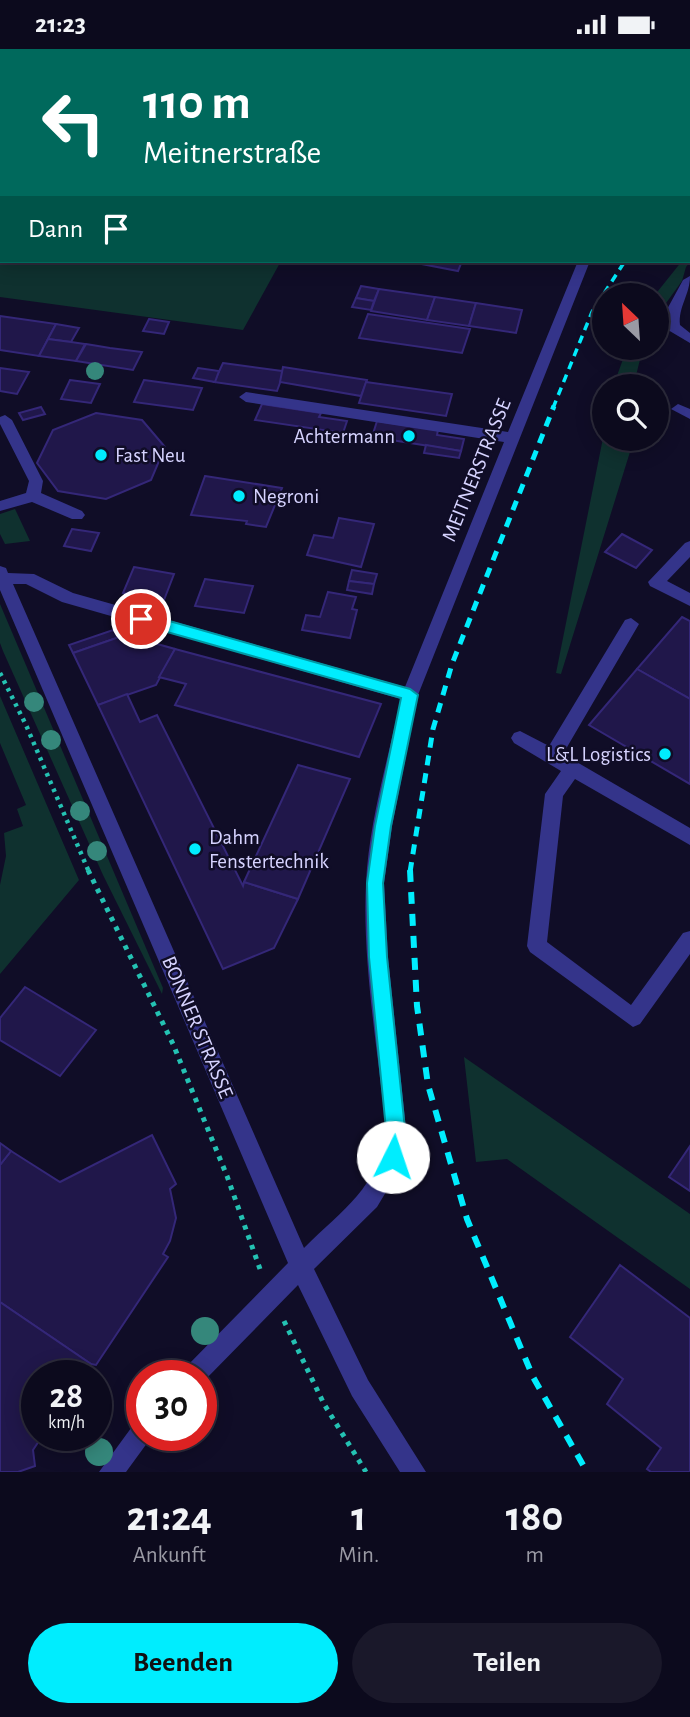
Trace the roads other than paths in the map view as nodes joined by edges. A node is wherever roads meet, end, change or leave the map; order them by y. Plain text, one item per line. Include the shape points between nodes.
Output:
1 (583, 263) edge
2 (690, 280) edge
3 (690, 339) edge
4 (246, 397) dead end
5 (5, 420) dead end
6 (513, 438) junction
7 (33, 496) junction
8 (0, 506) edge
9 (77, 515) dead end
10 (690, 547) edge
11 (1, 575) edge
12 (690, 600) edge
13 (631, 624) dead end
14 (410, 695) junction
15 (520, 738) dead end
16 (552, 757) junction
17 (572, 769) junction
18 (690, 837) edge
19 (690, 939) edge
20 (300, 1265) junction
21 (208, 1360) edge
22 (127, 1451) edge
23 (111, 1472) edge
24 (414, 1472) edge

1 - 6 street, MEITNERSTRASSE
2 - 3 street via 672,313 673,327
4 - 6 street
5 - 7 street via 36,481
6 - 14 street, MEITNERSTRASSE
7 - 8 street
7 - 9 street
10 - 12 street via 656,582
11 - 14 street via 29,578 68,598
11 - 20 street, BONNER STRASSE
13 - 16 street
14 - 20 street, MEITNERSTRASSE via 375,883 396,1129 393,1157 378,1189
15 - 16 street
16 - 17 street
17 - 18 street
17 - 19 street via 554,794 537,946 634,1018
20 - 21 street, MEITNERSTRASSE
20 - 24 street, BONNER STRASSE via 360,1388
22 - 23 street

